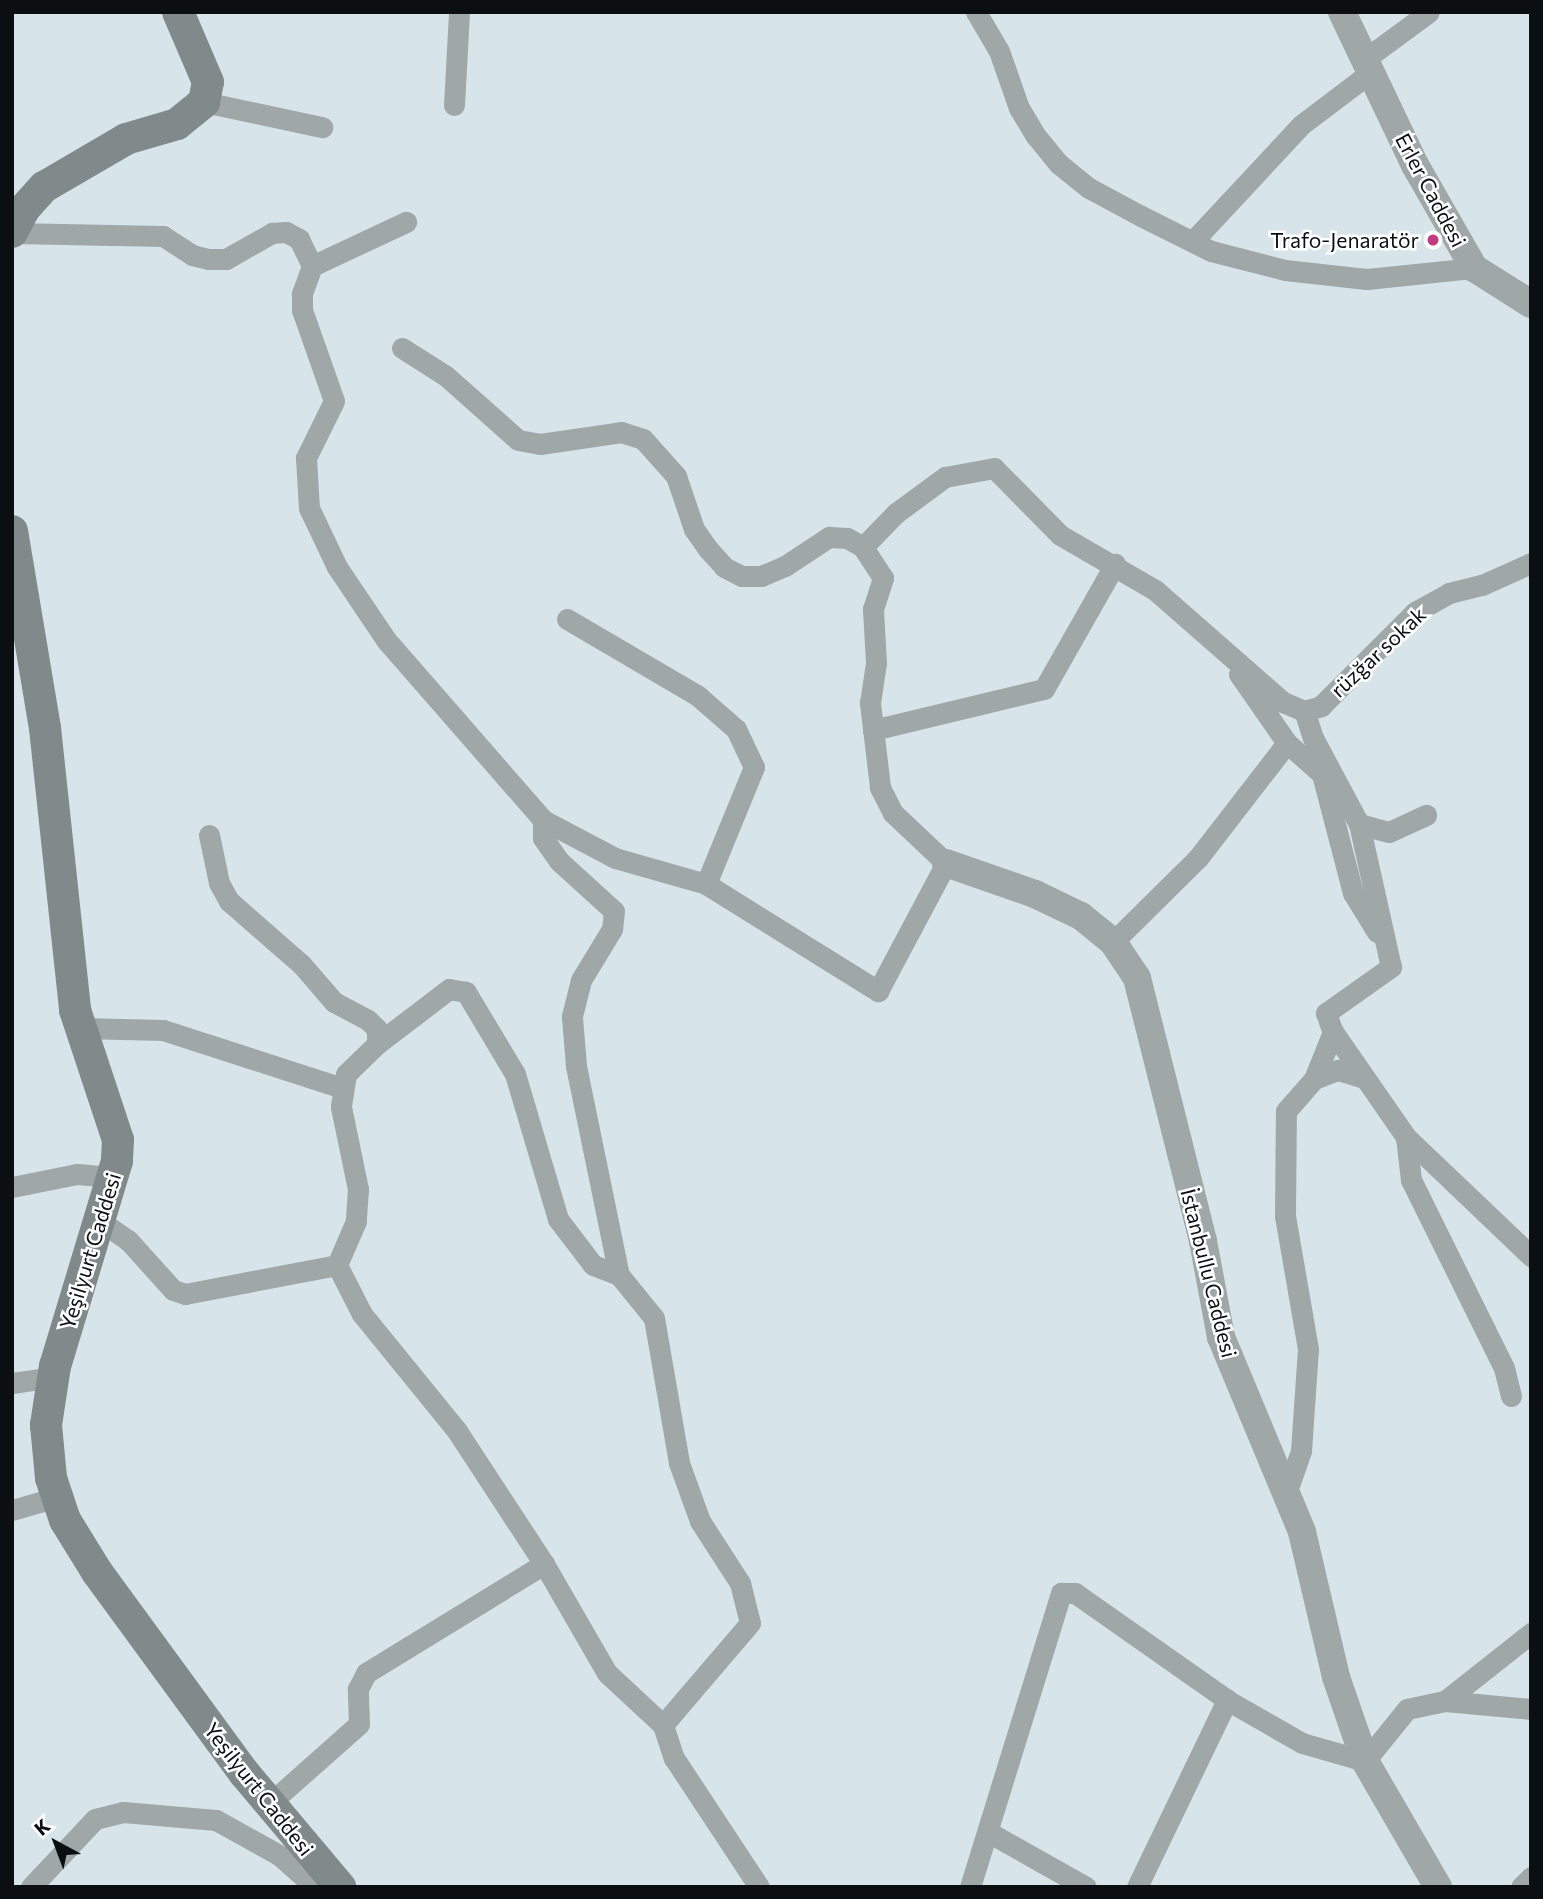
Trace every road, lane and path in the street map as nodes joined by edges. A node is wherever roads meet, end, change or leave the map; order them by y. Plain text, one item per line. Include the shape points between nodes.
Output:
1 (177, 12) edge
2 (458, 12) edge
3 (976, 12) edge
4 (1342, 12) edge
5 (1429, 12) edge
6 (1368, 66) junction
7 (204, 102) junction
8 (454, 105) dead end
9 (322, 127) dead end
10 (406, 222) dead end
11 (12, 232) edge
12 (1193, 241) junction
13 (312, 265) junction
14 (1474, 268) junction
15 (1531, 304) edge
16 (402, 348) dead end
17 (12, 531) edge
18 (863, 547) junction
19 (1531, 564) edge
20 (1115, 565) junction
21 (12, 613) edge
22 (567, 619) dead end
23 (29, 640) junction
24 (1219, 645) junction
25 (1304, 711) junction
26 (873, 730) junction
27 (1287, 743) junction
28 (1426, 815) dead end
29 (543, 820) junction
30 (1359, 824) junction
31 (209, 835) dead end
32 (946, 863) junction
33 (706, 884) junction
34 (1113, 942) junction
35 (1385, 946) junction
36 (81, 1028) junction
37 (1333, 1032) junction
38 (377, 1044) junction
39 (1365, 1078) junction
40 (1314, 1079) junction
41 (340, 1087) junction
42 (1406, 1138) junction
43 (112, 1177) junction
44 (12, 1187) edge
45 (99, 1220) junction
46 (1531, 1256) edge
47 (337, 1265) junction
48 (619, 1275) junction
49 (53, 1377) junction
50 (12, 1383) edge
51 (1511, 1396) dead end
52 (1287, 1491) junction
53 (57, 1497) junction
54 (12, 1510) edge
55 (544, 1564) junction
56 (1531, 1633) edge
57 (1227, 1700) junction
58 (1445, 1701) junction
59 (1531, 1709) edge
60 (663, 1725) junction
61 (1364, 1761) junction
62 (270, 1804) junction
63 (990, 1833) junction
64 (1531, 1877) edge
65 (31, 1887) edge
66 (315, 1887) edge
67 (340, 1887) edge
68 (759, 1887) edge
69 (970, 1887) edge
70 (1086, 1887) edge
71 (1137, 1887) edge
72 (1438, 1887) edge
73 (1521, 1887) edge

1 - 7 main road via 208,82
2 - 8 street
3 - 12 street via 999,51 1019,108 1059,164 1089,188
4 - 6 street, Erler Caddesi
5 - 6 street
6 - 12 street via 1301,125
6 - 14 street, Erler Caddesi via 1433,200
7 - 9 street
7 - 11 main road via 177,124 126,139 44,187 24,209
10 - 13 street
11 - 13 street via 142,233 163,236 192,255 226,259 272,233 286,232 308,251
12 - 14 street via 1233,259 1324,275 1367,279
13 - 29 street via 302,310 334,401 306,458 309,508 337,567 387,641
14 - 15 street, Erler Caddesi
16 - 18 street via 446,376 517,440 540,444 621,432 643,439 676,477 694,529 708,549 724,567 743,576 761,576 785,566 829,537 847,538
17 - 23 main road, Yeşilyurt Caddesi
18 - 20 street via 896,513 944,477 994,468 1060,535
18 - 26 street via 883,578 873,610
19 - 25 street, rüzğar sokak via 1449,593 1415,612 1321,706
20 - 24 street via 1155,590
20 - 26 street via 1044,689
21 - 23 street
22 - 33 street via 698,696 736,729 754,767
23 - 36 main road, Yeşilyurt Caddesi via 45,728 56,862
24 - 25 street via 1283,702
24 - 27 street
25 - 30 street via 1313,738
26 - 32 street via 880,787 893,813
27 - 34 street via 1198,858
27 - 35 street via 1322,774 1353,893
28 - 30 street via 1388,832
29 - 33 street via 615,858
29 - 48 street via 543,838 559,861 614,911 612,929 581,980 572,1017 576,1066
30 - 35 street
31 - 38 street via 219,883 229,901 302,965 334,1002 368,1020 377,1029
32 - 33 street via 878,991
32 - 34 street, İstanbullu Caddesi via 1059,904
34 - 52 street, İstanbullu Caddesi via 1144,995 1203,1241 1221,1337
35 - 37 street via 1391,967 1326,1013
36 - 41 street via 163,1030
36 - 43 main road, Yeşilyurt Caddesi via 114,1119 117,1161
37 - 39 street
37 - 40 street
38 - 41 street via 346,1074
38 - 48 street via 449,989 466,992 515,1074 558,1219 593,1265
39 - 40 street via 1338,1070
39 - 42 street
40 - 52 street via 1286,1111 1286,1216 1308,1349 1301,1451
41 - 47 street via 358,1189 356,1221
42 - 46 street
42 - 51 street via 1411,1180 1504,1368
43 - 44 street via 77,1174
43 - 45 main road, Yeşilyurt Caddesi
45 - 47 street via 128,1240 173,1290 185,1294
45 - 49 main road, Yeşilyurt Caddesi
47 - 55 street via 362,1314 457,1431
48 - 60 street via 654,1318 679,1462 700,1521 740,1583 750,1623
49 - 50 street
49 - 53 main road, Yeşilyurt Caddesi via 47,1438
52 - 61 street, İstanbullu Caddesi via 1311,1566 1336,1677
53 - 54 street
53 - 62 main road, Yeşilyurt Caddesi via 65,1520 97,1572
55 - 60 street via 607,1673
55 - 62 street via 366,1673 358,1689 359,1724
56 - 58 street
57 - 61 street via 1302,1743
57 - 63 street via 1075,1593 1060,1593
57 - 71 street
58 - 59 street
58 - 61 street via 1407,1709
60 - 68 street via 674,1758
61 - 72 street, İstanbullu Caddesi
62 - 67 main road, Yeşilyurt Caddesi
63 - 69 street
63 - 70 street
64 - 73 street
65 - 66 street via 95,1819 123,1812 216,1820 279,1855

